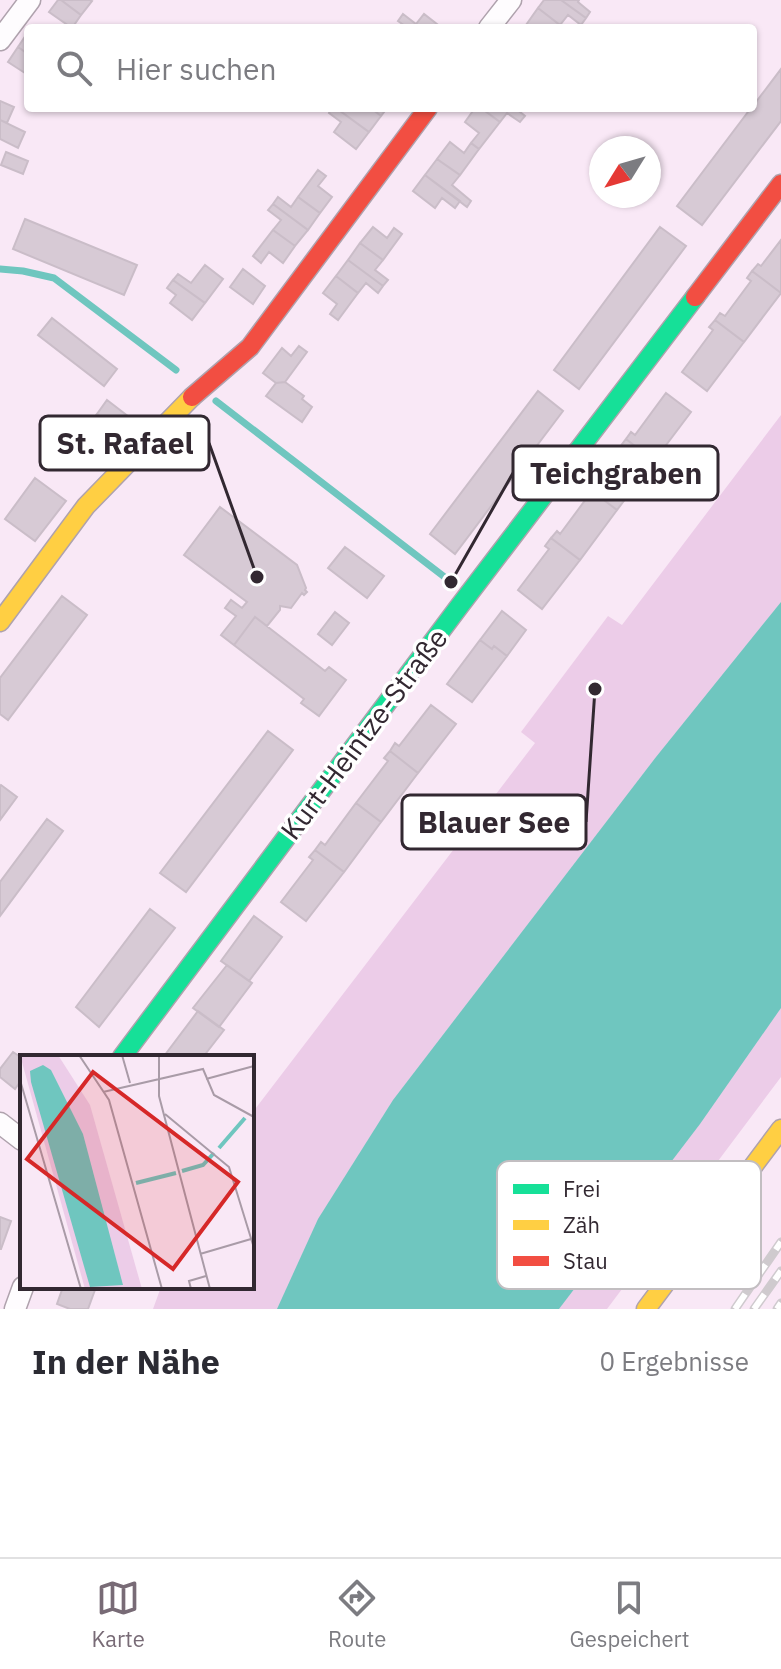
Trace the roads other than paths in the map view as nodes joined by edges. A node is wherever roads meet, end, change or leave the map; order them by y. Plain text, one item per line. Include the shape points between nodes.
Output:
1 (30, 0) edge
2 (511, 0) edge
3 (492, 24) edge
4 (0, 40) edge
5 (425, 112) edge
6 (781, 184) edge
7 (0, 622) edge
8 (123, 1055) edge
9 (0, 1123) edge
10 (781, 1129) edge
11 (20, 1138) edge
12 (757, 1161) edge
13 (22, 1289) edge
14 (661, 1289) edge
15 (15, 1309) edge
16 (646, 1309) edge

1 - 4 street
2 - 3 street
5 - 7 street via 250,347 188,400 86,506
6 - 8 street, Kurt-Heintze-Straße
9 - 11 street
10 - 12 street
13 - 15 street
14 - 16 street

